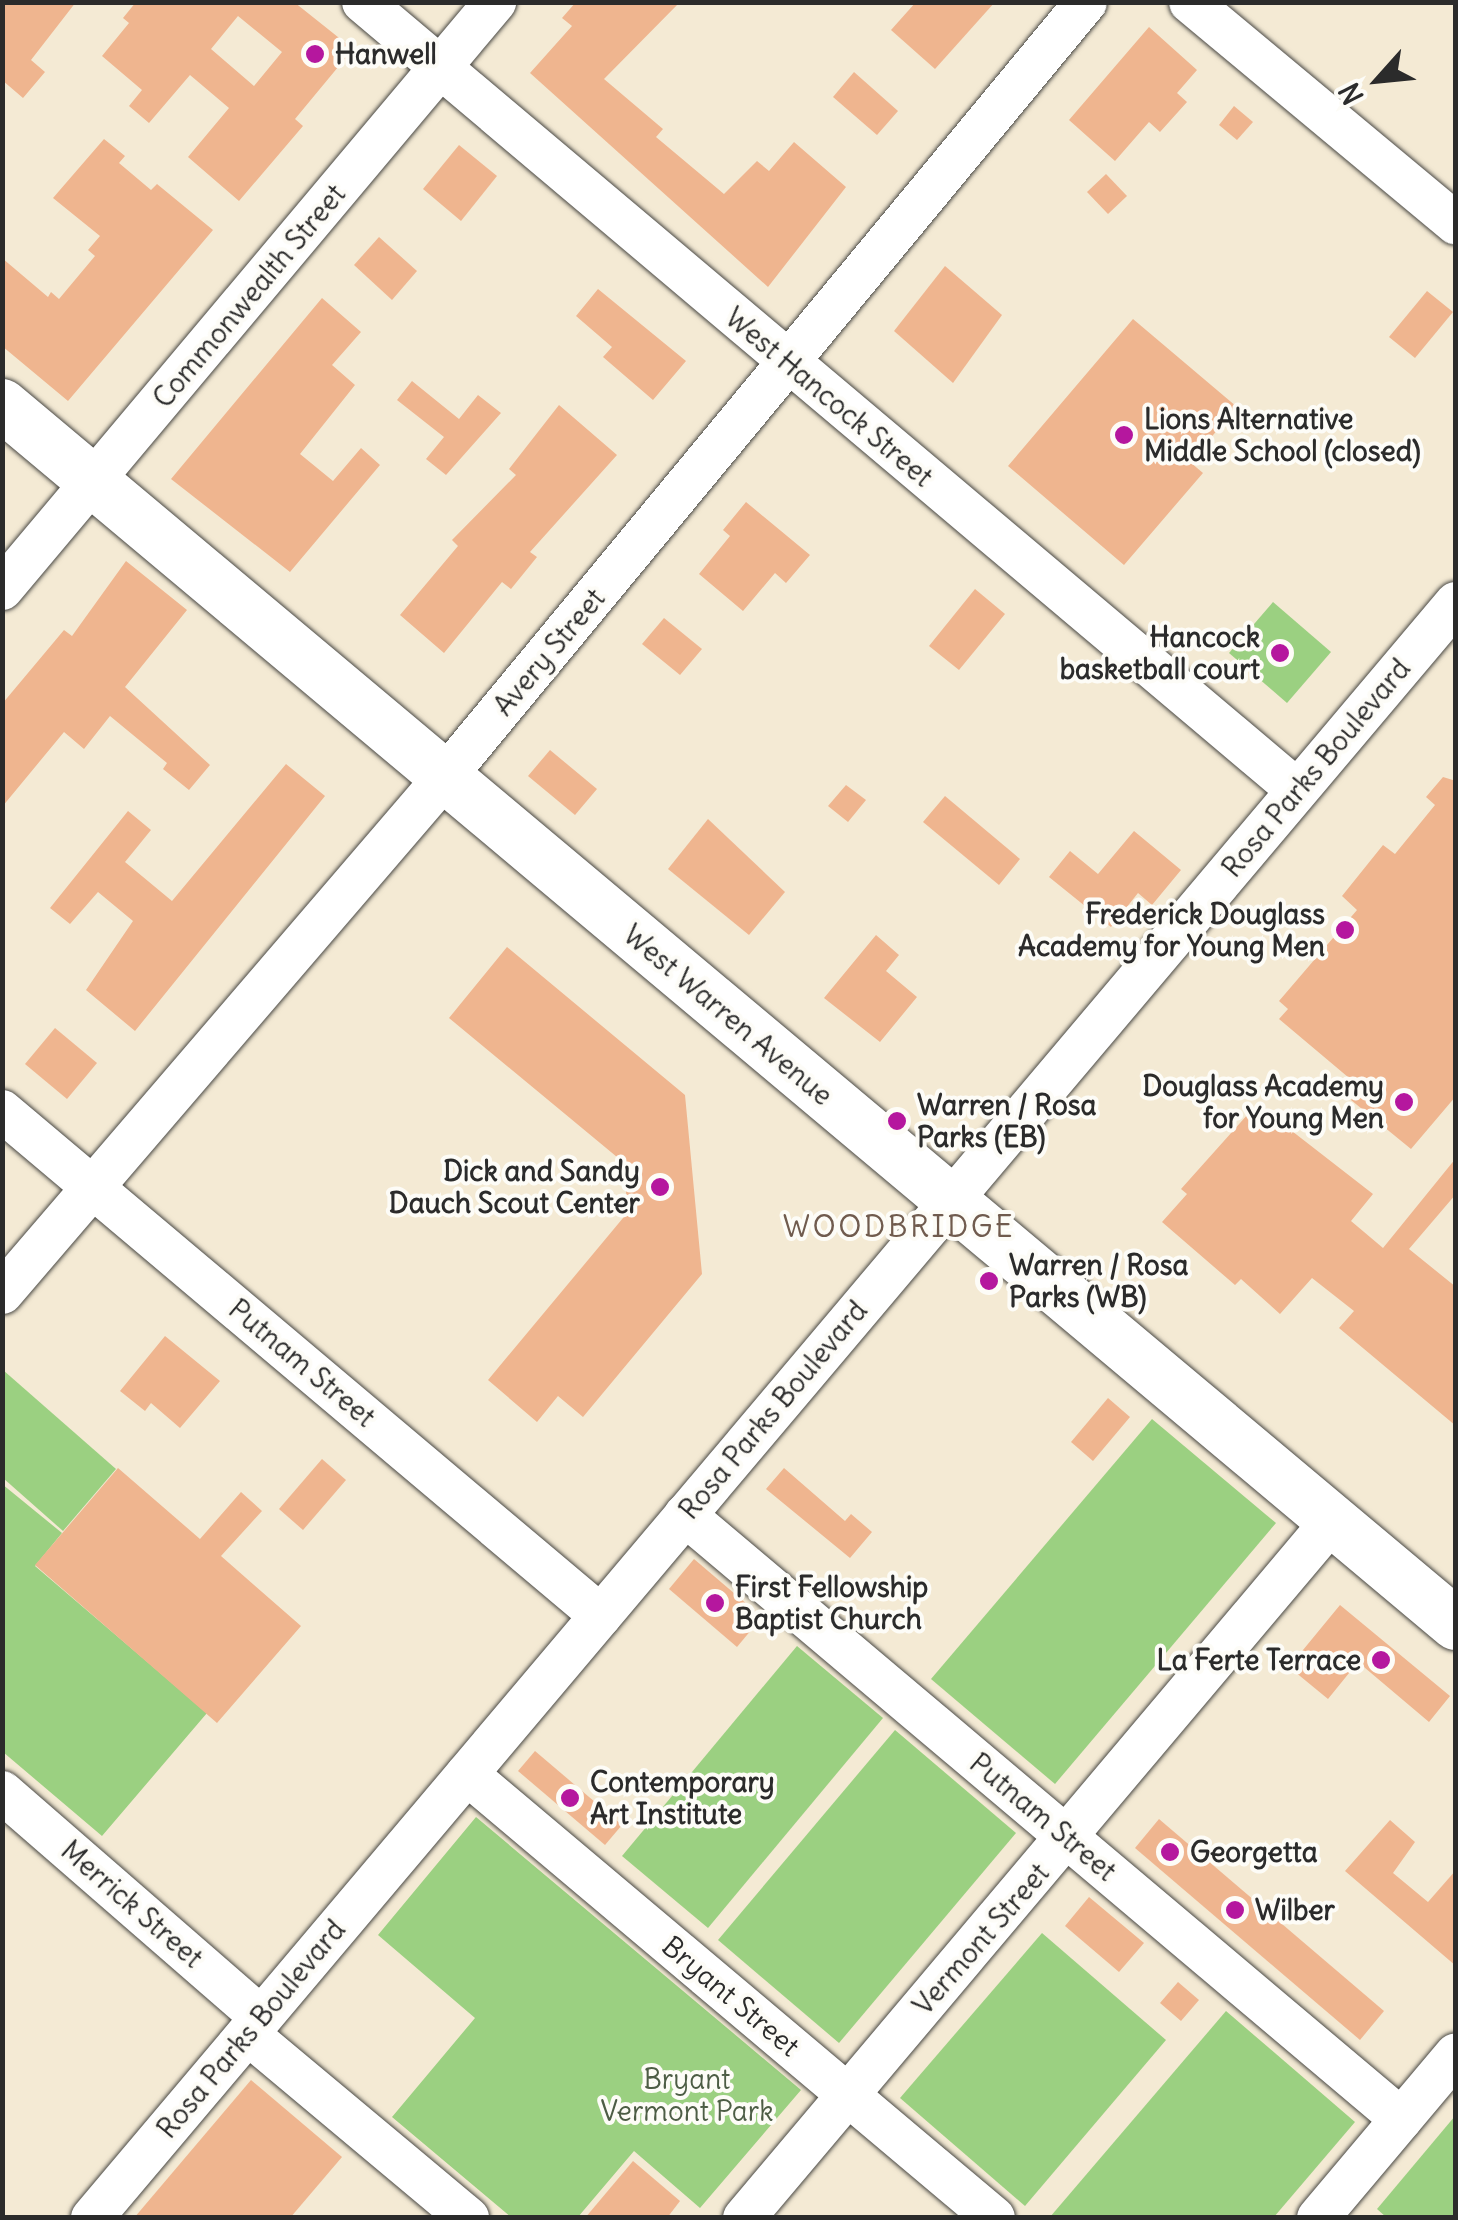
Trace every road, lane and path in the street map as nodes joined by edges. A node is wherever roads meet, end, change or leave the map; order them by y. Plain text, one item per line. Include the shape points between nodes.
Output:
1 (363, 2) edge
2 (495, 2) edge
3 (1086, 2) edge
4 (1190, 2) edge
5 (439, 69) junction
6 (1456, 224) edge
7 (790, 364) junction
8 (2, 405) edge
9 (93, 482) junction
10 (2, 589) edge
11 (1456, 603) edge
12 (444, 778) junction
13 (1297, 790) junction
14 (2, 1110) edge
15 (94, 1188) junction
16 (951, 1198) junction
17 (2, 1293) edge
18 (686, 1515) junction
19 (1332, 1521) junction
20 (602, 1616) junction
21 (1456, 1624) edge
22 (468, 1774) junction
23 (2, 1792) edge
24 (1067, 1838) junction
25 (254, 2025) junction
26 (1456, 2054) edge
27 (848, 2094) junction
28 (1400, 2119) junction
29 (1319, 2217) edge
30 (92, 2218) edge
31 (468, 2218) edge
32 (744, 2218) edge
33 (994, 2218) edge

1 - 5 street, West Hancock Street
2 - 5 street, Commonwealth Street
3 - 7 street, Avery Street
4 - 6 street
5 - 7 street, West Hancock Street
5 - 9 street, Commonwealth Street
7 - 12 street, Avery Street
7 - 13 street, West Hancock Street
8 - 9 main road, West Warren Avenue
9 - 10 street, Commonwealth Street
9 - 12 main road, West Warren Avenue
11 - 13 street, Rosa Parks Boulevard
12 - 15 street, Avery Street
12 - 16 main road, West Warren Avenue
13 - 16 street, Rosa Parks Boulevard
14 - 15 street, Putnam Street
15 - 17 street, Avery Street
15 - 20 street, Putnam Street
16 - 18 street, Rosa Parks Boulevard
16 - 19 main road, West Warren Avenue
18 - 20 street, Rosa Parks Boulevard
18 - 24 street, Putnam Street
19 - 21 main road, West Warren Avenue
19 - 24 street, Vermont Street
20 - 22 street, Rosa Parks Boulevard
22 - 25 street, Rosa Parks Boulevard
22 - 27 street, Bryant Street
23 - 25 street, Merrick Street
24 - 27 street, Vermont Street
24 - 28 street, Putnam Street
25 - 30 street, Rosa Parks Boulevard
25 - 31 street, Merrick Street
26 - 28 street
27 - 32 street, Vermont Street
27 - 33 street, Bryant Street
28 - 29 street

